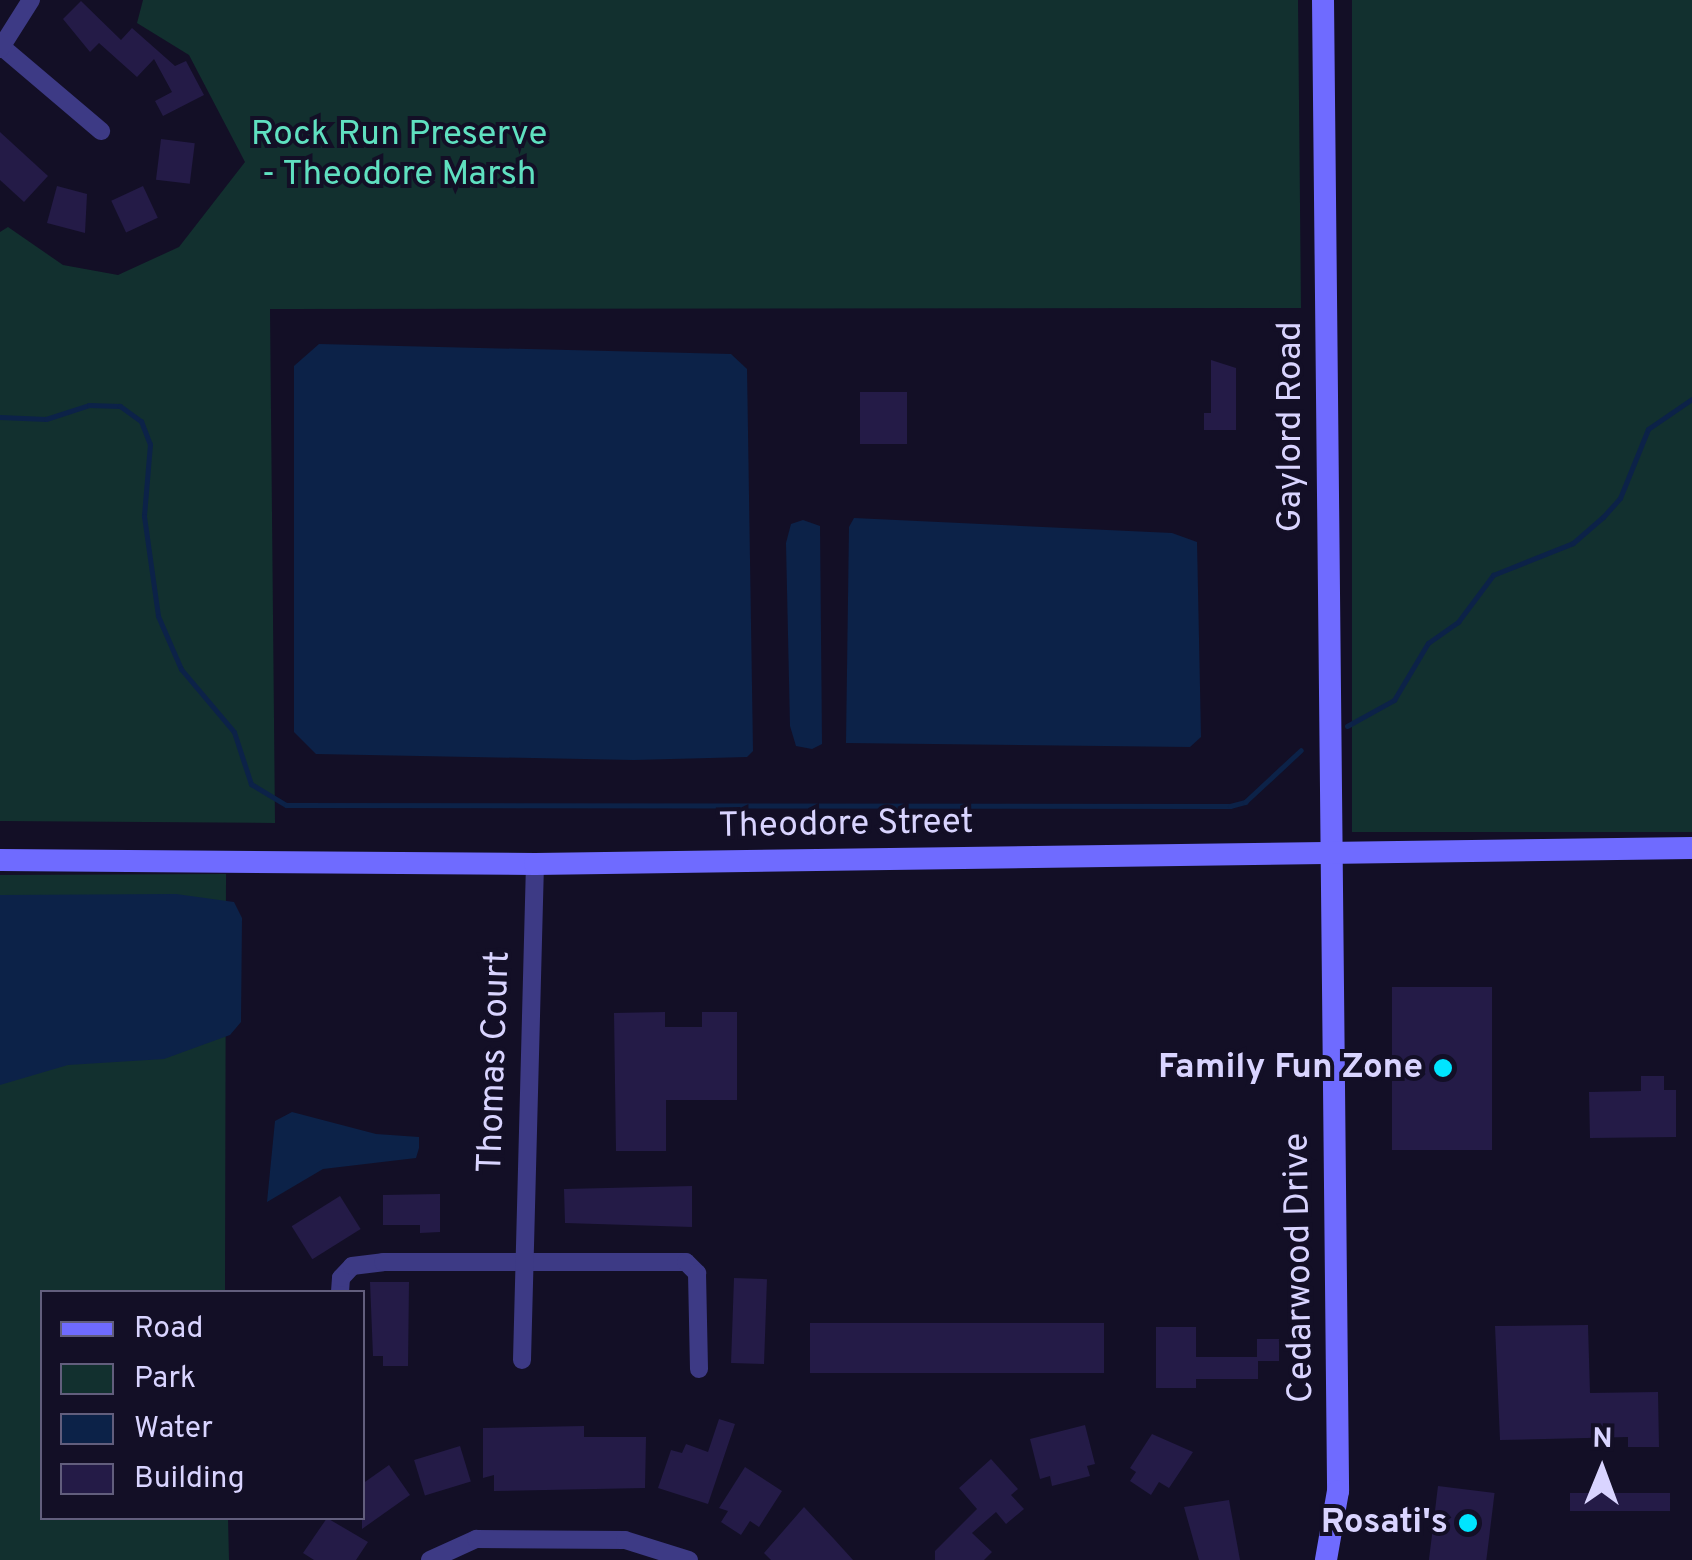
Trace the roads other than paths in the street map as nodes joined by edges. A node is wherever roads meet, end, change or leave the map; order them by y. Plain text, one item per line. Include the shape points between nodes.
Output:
1 (31, 0) edge
2 (1324, 0) edge
3 (1, 48) edge
4 (100, 130) dead end
5 (1692, 848) edge
6 (1329, 853) junction
7 (0, 860) edge
8 (535, 864) junction
9 (520, 1261) junction
10 (340, 1290) edge
11 (522, 1360) dead end
12 (699, 1369) dead end
13 (430, 1560) edge
14 (689, 1560) edge
15 (1326, 1560) edge

1 - 3 street
2 - 6 street, Gaylord Road
3 - 4 street
5 - 6 street, Theodore Street
6 - 8 street, Theodore Street
6 - 15 street, Cedarwood Drive via 1338,1491
7 - 8 street, Theodore Street
8 - 9 street, Thomas Court
9 - 10 street via 352,1266
9 - 11 street, Thomas Court
9 - 12 street via 686,1262 697,1273
13 - 14 street via 476,1539 494,1539 625,1540

